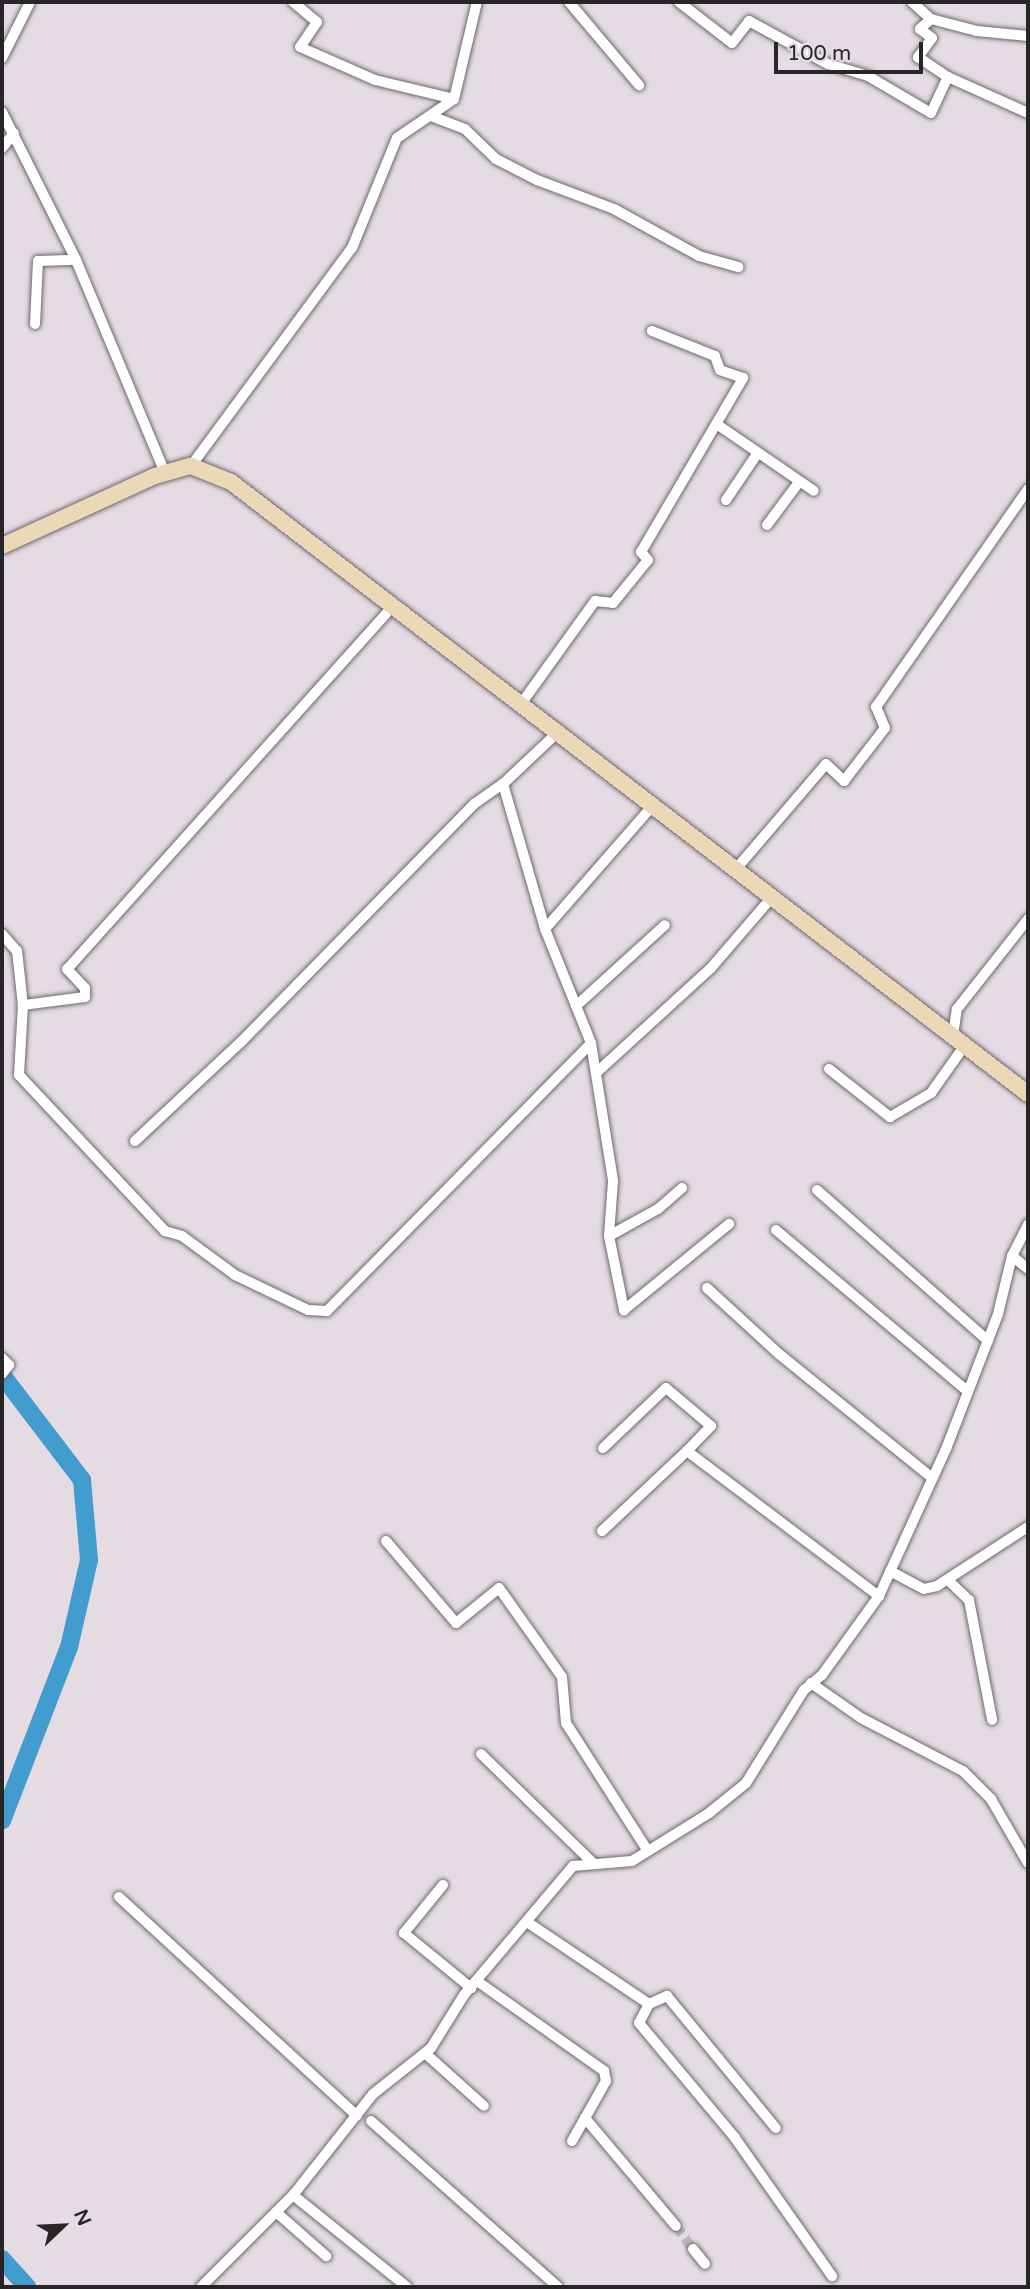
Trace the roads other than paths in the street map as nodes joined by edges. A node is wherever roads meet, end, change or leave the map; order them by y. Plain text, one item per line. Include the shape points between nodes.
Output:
1 (30, 2) edge
2 (293, 2) edge
3 (477, 2) edge
4 (569, 2) edge
5 (679, 2) edge
6 (912, 2) edge
7 (931, 19) junction
8 (1028, 36) edge
9 (2, 58) edge
10 (948, 77) junction
11 (639, 85) dead end
12 (454, 99) junction
13 (2, 112) edge
14 (1028, 113) edge
15 (431, 116) junction
16 (14, 133) junction
17 (2, 148) edge
18 (76, 260) junction
19 (738, 267) dead end
20 (35, 324) dead end
21 (652, 331) dead end
22 (718, 425) junction
23 (757, 454) junction
24 (191, 466) junction
25 (165, 473) junction
26 (799, 482) junction
27 (1028, 489) edge
28 (814, 491) dead end
29 (726, 500) dead end
30 (767, 525) dead end
31 (2, 546) edge
32 (393, 606) junction
33 (521, 704) junction
34 (559, 731) junction
35 (503, 784) junction
36 (653, 805) junction
37 (736, 869) junction
38 (772, 897) junction
39 (1028, 919) edge
40 (664, 925) dead end
41 (545, 929) junction
42 (2, 934) edge
43 (23, 1005) junction
44 (576, 1006) junction
45 (959, 1041) junction
46 (591, 1043) junction
47 (829, 1069) dead end
48 (596, 1073) junction
49 (1028, 1094) edge
50 (135, 1141) dead end
51 (682, 1188) dead end
52 (817, 1190) dead end
53 (729, 1224) dead end
54 (1028, 1224) edge
55 (776, 1230) dead end
56 (609, 1236) junction
57 (1012, 1256) junction
58 (1028, 1269) edge
59 (707, 1288) dead end
60 (988, 1341) junction
61 (2, 1358) edge
62 (2, 1374) edge
63 (968, 1391) junction
64 (603, 1448) dead end
65 (687, 1451) junction
66 (932, 1478) junction
67 (1028, 1527) edge
68 (602, 1531) dead end
69 (386, 1541) dead end
70 (890, 1571) junction
71 (949, 1581) junction
72 (878, 1596) junction
73 (811, 1683) junction
74 (992, 1720) dead end
75 (481, 1754) dead end
76 (649, 1851) junction
77 (592, 1862) junction
78 (1028, 1864) edge
79 (443, 1885) dead end
80 (119, 1897) dead end
81 (527, 1922) junction
82 (474, 1984) junction
83 (649, 2004) junction
84 (425, 2053) junction
85 (484, 2106) dead end
86 (357, 2116) junction
87 (585, 2118) junction
88 (371, 2121) dead end
89 (776, 2128) dead end
90 (572, 2141) dead end
91 (293, 2194) junction
92 (276, 2212) junction
93 (676, 2226) tunnel mouth
94 (693, 2249) tunnel mouth
95 (326, 2256) dead end
96 (705, 2264) dead end
97 (832, 2276) dead end
98 (201, 2287) edge
99 (407, 2287) edge
100 (558, 2287) edge

1 - 9 street
2 - 12 street via 317,23 300,47 376,80
3 - 12 street
4 - 11 street
5 - 10 street via 732,43 749,21 828,64 868,76 931,113
6 - 7 street
7 - 8 street via 978,31
7 - 10 street via 920,29 932,38 918,57
10 - 14 street
12 - 15 street
13 - 16 street
15 - 19 street via 465,129 496,159 537,180 614,209 699,256
15 - 24 street via 397,138 352,248
16 - 17 street
16 - 18 street
18 - 20 street via 38,261
18 - 25 street
21 - 22 street via 715,356 720,370 743,378
22 - 23 street
22 - 33 street via 641,552 648,560 613,603 595,600
23 - 26 street
23 - 29 street
24 - 25 main road
24 - 32 main road via 232,482
25 - 31 main road
26 - 28 street
26 - 30 street
27 - 37 street via 876,707 884,728 845,781 826,764
32 - 33 main road
32 - 43 street via 67,969 85,988 85,997
33 - 34 main road
34 - 35 street
34 - 36 main road
35 - 41 street
35 - 50 street via 474,804 234,1049
36 - 37 main road
36 - 41 street
37 - 38 main road
38 - 45 main road
38 - 48 street via 712,968
39 - 45 street via 957,1009
40 - 44 street
41 - 44 street
42 - 43 street via 17,951
43 - 46 street via 19,1075 166,1231 182,1236 235,1275 308,1310 327,1311
44 - 46 street
45 - 47 street via 931,1093 890,1117
45 - 49 main road
46 - 48 street
48 - 56 street via 613,1181
51 - 56 street via 658,1209
52 - 60 street
53 - 56 street via 624,1310
54 - 57 street
55 - 63 street
57 - 58 street
57 - 60 street
59 - 66 street via 779,1354
60 - 63 street
61 - 62 street via 9,1365
63 - 66 street
64 - 65 street via 666,1388 711,1426
65 - 68 street
65 - 72 street
66 - 70 street
67 - 71 street
69 - 76 street via 456,1623 499,1588 562,1677 566,1723
70 - 71 street via 924,1589
70 - 72 street
71 - 74 street via 968,1600
72 - 73 street via 822,1675
73 - 76 street via 746,1783
73 - 78 street via 860,1718 963,1771 991,1799
75 - 77 street
76 - 77 street via 632,1861
77 - 81 street via 573,1866
79 - 82 street via 404,1933
80 - 86 street
81 - 82 street
81 - 83 street
82 - 84 street
82 - 87 street via 604,2071 606,2081
83 - 89 street via 667,1996
83 - 97 street via 639,2023 735,2138
84 - 85 street
84 - 86 street via 399,2070
86 - 91 street
87 - 90 street
87 - 93 street
88 - 100 street
91 - 92 street
91 - 99 street
92 - 95 street
92 - 98 street
94 - 96 street

